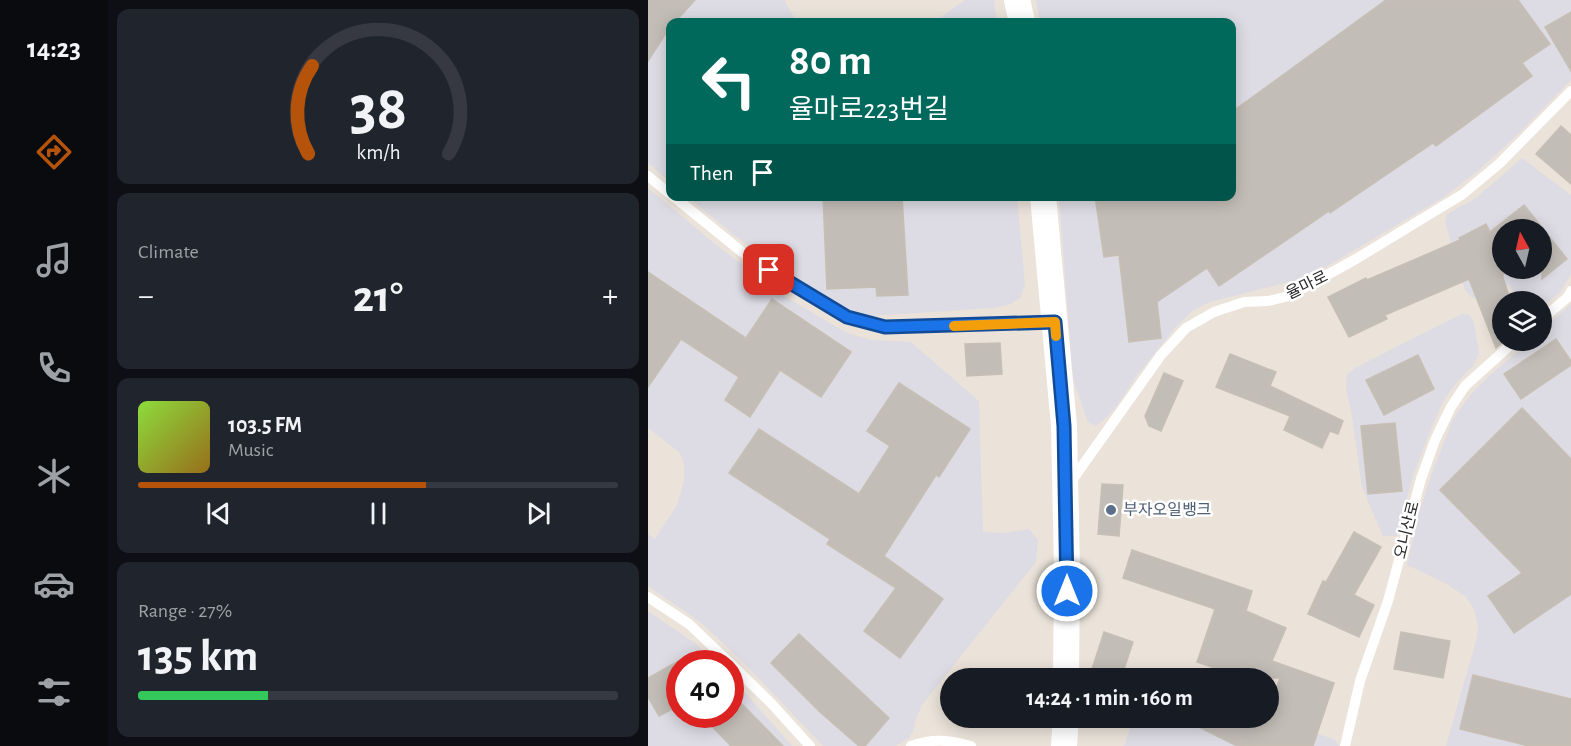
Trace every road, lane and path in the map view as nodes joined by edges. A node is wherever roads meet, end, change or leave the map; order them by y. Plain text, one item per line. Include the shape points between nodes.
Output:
1 (1017, 0) edge
2 (1021, 18) edge
3 (1571, 91) edge
4 (648, 176) edge
5 (666, 190) edge
6 (679, 201) edge
7 (1043, 201) edge
8 (1571, 291) edge
9 (1552, 311) edge
10 (1055, 322) junction
11 (1504, 351) edge
12 (1066, 489) junction
13 (648, 597) edge
14 (716, 650) edge
15 (1066, 668) edge
16 (744, 677) edge
17 (1065, 728) edge
18 (810, 746) edge
19 (911, 746) edge
20 (971, 746) edge
21 (1064, 746) edge
22 (1346, 746) edge

1 - 2 street
3 - 12 lane, 율마로 via 1500,163 1463,194 1289,296 1244,302 1214,312 1186,328 1161,356
4 - 5 lane
6 - 10 lane via 742,252 847,317 885,327
7 - 10 street
8 - 9 lane
10 - 12 street
11 - 22 lane, 오니산로 via 1465,386 1435,440 1360,681
12 - 15 street
13 - 14 lane via 689,624
16 - 18 lane
17 - 21 street
19 - 20 lane via 939,740

